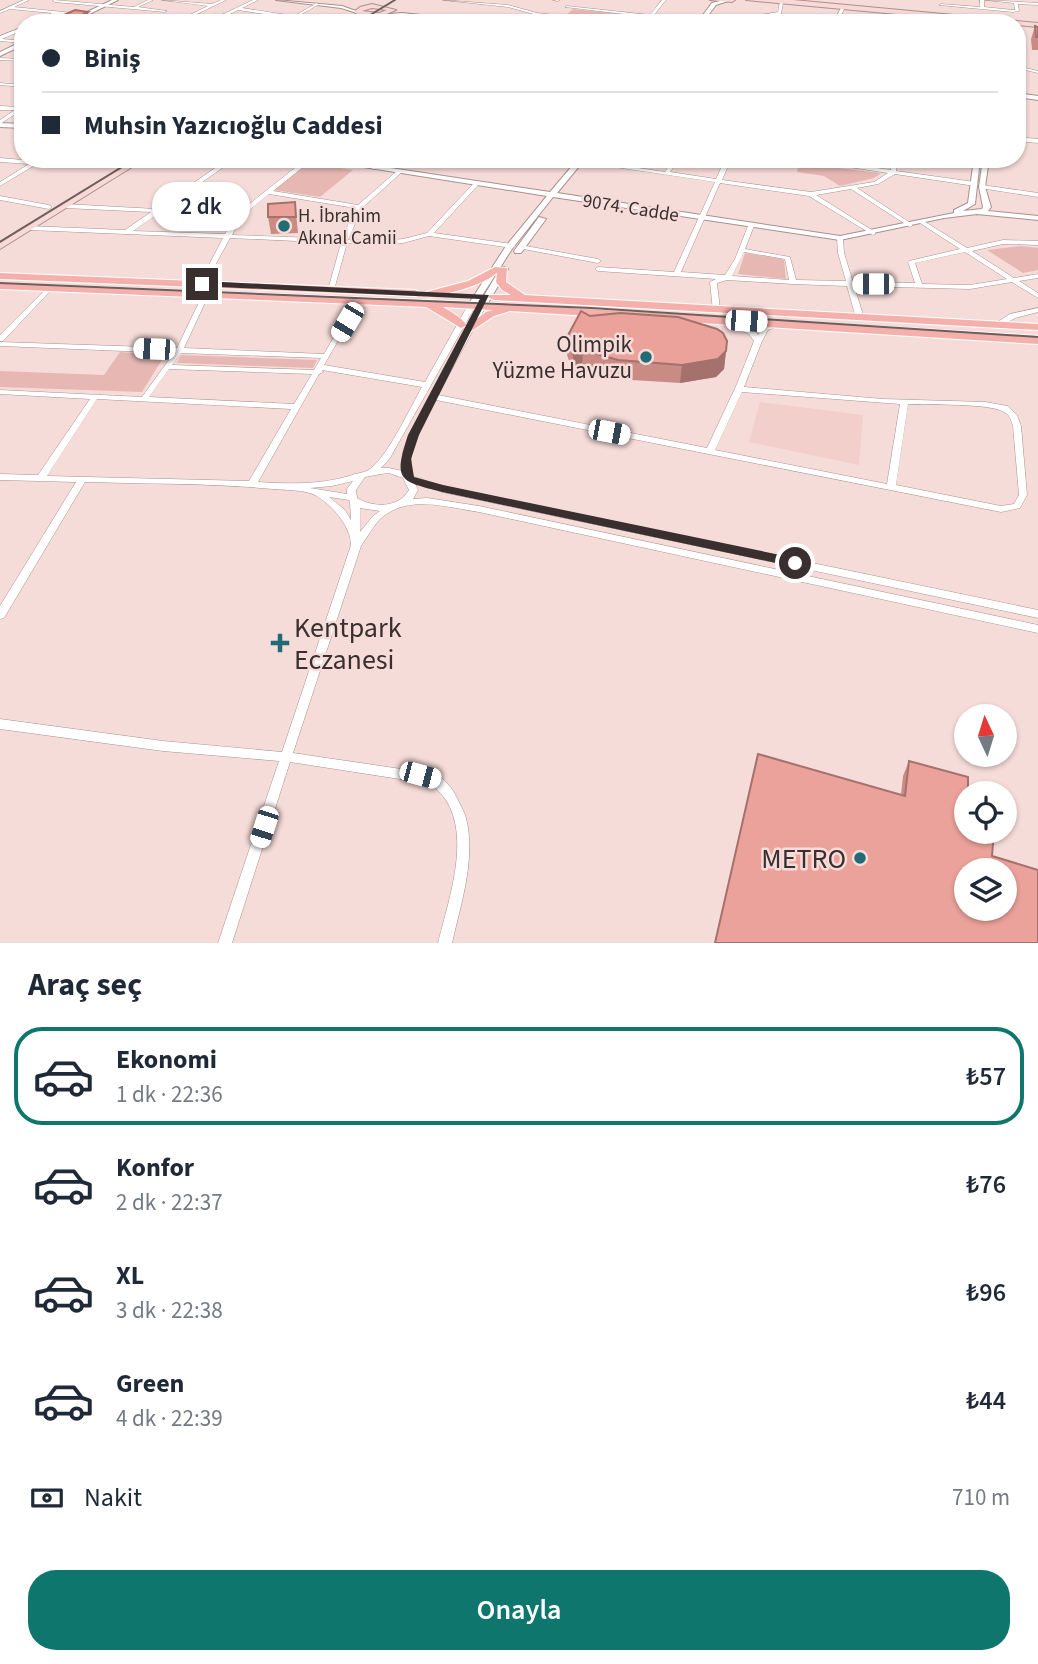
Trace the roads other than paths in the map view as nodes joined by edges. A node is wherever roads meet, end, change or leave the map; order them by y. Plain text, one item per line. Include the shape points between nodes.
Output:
1 (27, 0) edge
2 (116, 0) edge
3 (150, 0) edge
4 (164, 0) edge
5 (224, 0) edge
6 (256, 0) edge
7 (278, 0) edge
8 (294, 0) edge
9 (445, 0) edge
10 (452, 0) edge
11 (557, 0) edge
12 (602, 0) edge
13 (664, 0) edge
14 (711, 0) edge
15 (732, 0) edge
16 (749, 0) edge
17 (898, 0) edge
18 (905, 0) edge
19 (984, 0) edge
20 (56, 1) edge
21 (75, 1) edge
22 (387, 1) edge
23 (726, 1) edge
24 (184, 2) junction
25 (779, 2) edge
26 (814, 2) edge
27 (941, 2) edge
28 (1016, 3) junction
29 (317, 4) junction
30 (105, 5) junction
31 (213, 5) junction
32 (1038, 5) edge
33 (369, 6) junction
34 (393, 7) junction
35 (567, 7) junction
36 (9, 8) junction
37 (135, 8) junction
38 (982, 8) junction
39 (239, 9) junction
40 (842, 9) junction
41 (36, 10) junction
42 (593, 10) junction
43 (165, 11) junction
44 (0, 12) edge
45 (59, 12) junction
46 (86, 13) junction
47 (268, 13) joint
48 (358, 13) junction
49 (54, 14) edge
50 (96, 14) edge
51 (159, 14) edge
52 (195, 14) edge
53 (228, 14) edge
54 (275, 14) edge
55 (300, 14) edge
56 (369, 14) edge
57 (382, 14) edge
58 (439, 14) edge
59 (537, 14) edge
60 (563, 14) edge
61 (632, 14) edge
62 (653, 14) edge
63 (704, 14) edge
64 (840, 14) edge
65 (890, 14) edge
66 (902, 14) edge
67 (0, 84) edge
68 (9, 85) junction
69 (14, 85) edge
70 (0, 90) edge
71 (14, 113) edge
72 (0, 124) edge
73 (27, 168) edge
74 (112, 168) edge
75 (126, 168) edge
76 (218, 168) edge
77 (299, 168) edge
78 (374, 168) edge
79 (578, 168) edge
80 (628, 168) edge
81 (670, 168) edge
82 (724, 168) edge
83 (860, 168) edge
84 (894, 168) edge
85 (978, 168) edge
86 (984, 168) edge
87 (399, 172) junction
88 (893, 173) junction
89 (666, 174) junction
90 (717, 182) junction
91 (0, 184) edge
92 (476, 184) junction
93 (979, 185) junction
94 (853, 188) junction
95 (268, 192) junction
96 (811, 194) junction
97 (555, 195) junction
98 (1038, 195) edge
99 (0, 198) edge
100 (65, 206) junction
101 (970, 206) junction
102 (49, 207) junction
103 (359, 207) junction
104 (983, 209) junction
105 (153, 211) junction
106 (239, 215) junction
107 (944, 216) junction
108 (701, 218) junction
109 (1038, 218) edge
110 (922, 222) junction
111 (909, 225) junction
112 (751, 226) junction
113 (29, 228) junction
114 (127, 232) junction
115 (873, 233) junction
116 (429, 234) junction
117 (0, 236) edge
118 (229, 236) junction
119 (840, 238) junction
120 (345, 240) junction
121 (1038, 243) edge
122 (0, 246) edge
123 (516, 247) junction
124 (967, 249) junction
125 (742, 250) junction
126 (499, 270) junction
127 (677, 273) junction
128 (3, 276) edge
129 (1038, 276) edge
130 (728, 277) junction
131 (793, 282) junction
132 (1014, 282) junction
133 (850, 284) junction
134 (919, 285) junction
135 (0, 286) edge
136 (50, 288) junction
137 (204, 289) junction
138 (331, 289) junction
139 (1038, 296) edge
140 (426, 298) junction
141 (531, 298) junction
142 (358, 301) junction
143 (479, 301) junction
144 (518, 307) junction
145 (716, 309) junction
146 (1038, 310) edge
147 (860, 318) junction
148 (726, 320) junction
149 (786, 324) junction
150 (997, 325) junction
151 (465, 327) junction
152 (1038, 327) edge
153 (1038, 340) edge
154 (0, 341) edge
155 (758, 341) junction
156 (180, 349) junction
157 (327, 356) junction
158 (168, 366) junction
159 (320, 370) junction
160 (427, 385) junction
161 (739, 389) junction
162 (0, 392) edge
163 (95, 397) junction
164 (434, 397) junction
165 (144, 399) junction
166 (904, 402) junction
167 (298, 407) junction
168 (710, 452) junction
169 (373, 471) junction
170 (362, 475) junction
171 (0, 477) edge
172 (41, 478) junction
173 (408, 478) junction
174 (82, 479) junction
175 (252, 484) junction
176 (288, 487) junction
177 (891, 488) junction
178 (312, 490) junction
179 (461, 493) junction
180 (354, 500) junction
181 (398, 504) junction
182 (456, 505) junction
183 (356, 545) junction
184 (1038, 614) edge
185 (0, 615) edge
186 (1038, 629) edge
187 (0, 724) edge
188 (288, 757) junction
189 (225, 943) edge
190 (445, 943) edge

1 - 36 street
2 - 30 street
3 - 37 street
4 - 24 street
5 - 31 street
6 - 39 street
7 - 29 street
8 - 33 street
9 - 10 street
10 - 59 street
11 - 35 street
12 - 42 street
13 - 62 street
14 - 23 main road
15 - 23 main road
16 - 25 main road
17 - 18 street
19 - 28 street
19 - 38 street
20 - 21 street
20 - 41 street
21 - 30 street
22 - 33 main road
23 - 63 street via 713,4
24 - 31 street
24 - 43 street
25 - 26 main road
25 - 40 main road
26 - 66 main road
27 - 38 street
28 - 32 street
28 - 38 street via 1017,11
29 - 48 street
29 - 55 street
30 - 37 street
30 - 46 street
31 - 52 street
33 - 34 main road
33 - 48 main road
34 - 57 main road
34 - 58 street
35 - 42 street
35 - 60 street
36 - 41 street
36 - 44 street
37 - 43 street
39 - 47 street
39 - 53 street
40 - 64 street
40 - 65 main road
41 - 45 street
42 - 61 street
43 - 51 street
45 - 46 street
45 - 49 street
46 - 50 street
47 - 54 street
48 - 56 main road
67 - 68 street
68 - 69 street
68 - 70 street
71 - 72 street
73 - 91 street
74 - 102 main road
75 - 100 main road
76 - 105 street
77 - 95 street
78 - 87 street, 9074. Cadde
79 - 97 street
80 - 89 street
81 - 89 street
82 - 90 street
83 - 88 street
84 - 88 street
85 - 93 street
86 - 93 street
87 - 92 street, 9074. Cadde
87 - 103 street
88 - 93 street
88 - 94 street
89 - 90 street
90 - 96 street
90 - 108 street
92 - 97 street, 9074. Cadde
92 - 116 street
93 - 98 street
93 - 101 street
93 - 104 street
94 - 96 street
94 - 111 street
95 - 103 street
95 - 106 street
96 - 115 street
97 - 108 street, 9074. Cadde
97 - 123 street
99 - 102 street
100 - 105 street
100 - 113 main road
101 - 104 street
101 - 107 street, 9074. Cadde
102 - 117 main road
103 - 120 street
104 - 107 street, 9074. Cadde
104 - 109 street
105 - 106 street
105 - 114 street
106 - 118 street
107 - 110 street, 9074. Cadde
108 - 112 street, 9074. Cadde
108 - 127 street
110 - 111 street, 9074. Cadde
110 - 124 street
111 - 115 street, 9074. Cadde
112 - 119 street, 9074. Cadde
112 - 125 street
113 - 114 street
113 - 122 main road
114 - 118 street
115 - 119 street, 9074. Cadde
116 - 120 street via 382,243
116 - 123 street
118 - 120 street
118 - 137 street
119 - 133 street
120 - 138 street
121 - 124 street via 1003,242
123 - 126 street
123 - 127 street via 598,265
124 - 132 street
124 - 134 street via 911,262
125 - 130 street
125 - 131 street via 788,258
126 - 140 main road
126 - 141 main road via 506,288
126 - 143 street
127 - 130 street
128 - 137 main road
129 - 132 street
130 - 131 street
130 - 145 street via 713,282
131 - 133 street
132 - 134 street via 970,287
132 - 139 street
133 - 134 street
133 - 147 street
135 - 136 main road
136 - 137 main road
136 - 154 street
137 - 138 main road
137 - 142 main road
137 - 156 street
138 - 140 main road
140 - 142 main road
140 - 143 main road
140 - 151 main road
141 - 143 main road
141 - 145 main road
142 - 157 street
143 - 144 main road
143 - 151 street
144 - 148 main road
144 - 151 main road
145 - 147 main road
146 - 150 street
147 - 150 main road
148 - 149 main road
148 - 155 street via 752,332
149 - 153 main road
149 - 155 street via 765,329
150 - 152 main road
151 - 160 street
151 - 164 street
154 - 156 street
155 - 161 street
156 - 157 street
156 - 158 street
157 - 159 street
158 - 159 street
158 - 165 street
159 - 160 street
159 - 167 street
160 - 169 street via 386,458
161 - 166 street
161 - 168 street
162 - 163 street
163 - 165 street
163 - 172 street
164 - 168 street
164 - 173 street via 407,452
165 - 167 street
166 - 177 street
166 - 177 street via 1005,408 1017,426 1023,495 1017,506 1001,509
167 - 175 street
168 - 177 street
169 - 170 street
169 - 173 street via 397,471
170 - 176 street
170 - 180 street via 351,491
171 - 172 street
172 - 174 street
173 - 179 street
173 - 181 street via 412,491
174 - 175 street
174 - 185 street
175 - 176 street
176 - 178 street
178 - 180 street
178 - 183 street via 342,512
179 - 182 street via 454,498
179 - 184 street
180 - 181 street via 372,508
180 - 183 street
181 - 182 street
181 - 183 street via 376,517
182 - 186 street
183 - 188 street
187 - 188 street
188 - 189 street
188 - 190 street via 420,775 447,789 458,806 465,842

